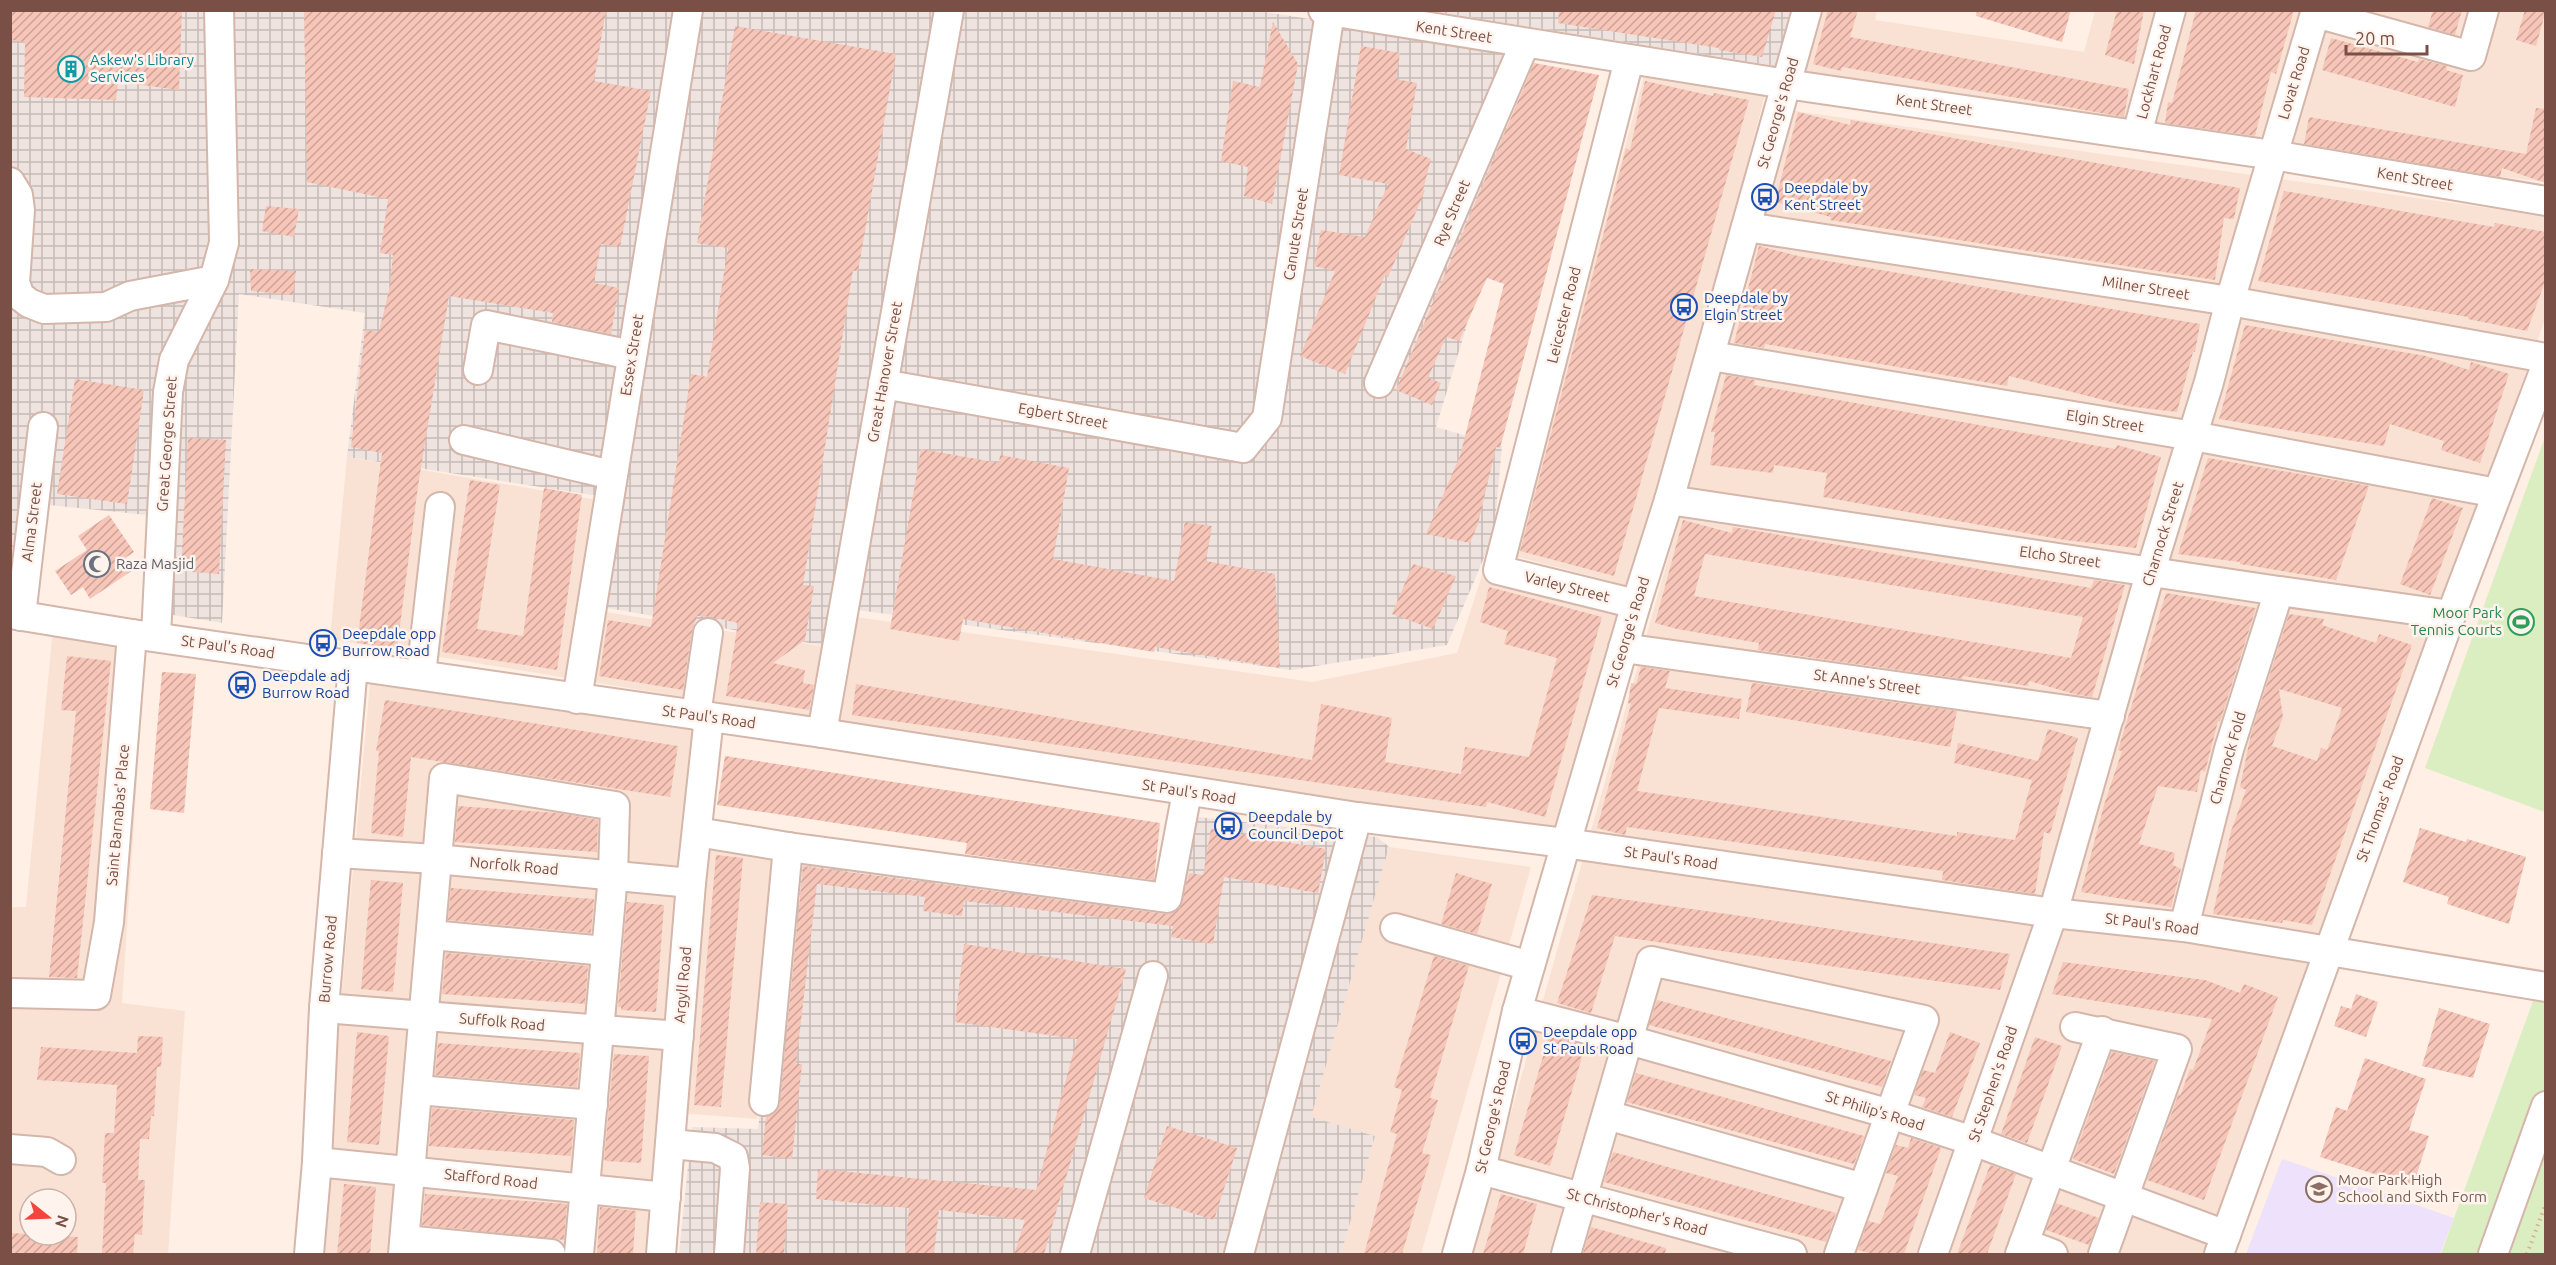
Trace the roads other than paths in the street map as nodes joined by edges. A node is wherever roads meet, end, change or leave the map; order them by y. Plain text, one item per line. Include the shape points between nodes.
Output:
1 (219, 10) edge
2 (688, 10) edge
3 (949, 10) edge
4 (1807, 10) edge
5 (2171, 10) edge
6 (2484, 10) edge
7 (1326, 11) edge
8 (2316, 12) edge
9 (1525, 43) junction
10 (1629, 60) junction
11 (1786, 84) junction
12 (2137, 134) junction
13 (2273, 155) junction
14 (10, 182) edge
15 (2546, 201) edge
16 (1746, 227) junction
17 (214, 280) junction
18 (2230, 301) junction
19 (632, 355) junction
20 (1711, 356) junction
21 (2546, 358) edge
22 (2546, 366) edge
23 (478, 369) dead end
24 (1379, 383) dead end
25 (883, 384) junction
26 (43, 427) dead end
27 (2193, 435) junction
28 (464, 440) dead end
29 (1243, 448) joint
30 (612, 475) junction
31 (2497, 493) junction
32 (1669, 500) junction
33 (440, 507) dead end
34 (1498, 570) joint
35 (2151, 570) junction
36 (2279, 591) junction
37 (1636, 604) junction
38 (16, 615) edge
39 (2451, 615) junction
40 (708, 633) dead end
41 (144, 635) junction
42 (1623, 648) junction
43 (340, 663) junction
44 (420, 675) junction
45 (578, 699) junction
46 (703, 716) junction
47 (2110, 716) junction
48 (822, 733) junction
49 (1187, 792) junction
50 (1357, 817) junction
51 (697, 832) junction
52 (1565, 843) junction
53 (788, 847) junction
54 (337, 853) junction
55 (436, 859) junction
56 (612, 875) junction
57 (692, 883) junction
58 (2053, 913) junction
59 (2184, 927) junction
60 (1395, 928) dead end
61 (431, 935) junction
62 (606, 951) junction
63 (2328, 951) junction
64 (1530, 966) junction
65 (1153, 976) dead end
66 (2546, 987) edge
67 (10, 993) edge
68 (324, 1008) junction
69 (1517, 1011) junction
70 (423, 1015) junction
71 (600, 1030) junction
72 (679, 1036) junction
73 (1629, 1040) junction
74 (418, 1090) junction
75 (764, 1101) dead end
76 (593, 1105) junction
77 (2546, 1106) edge
78 (1890, 1114) junction
79 (1607, 1115) junction
80 (1973, 1141) junction
81 (670, 1144) junction
82 (10, 1149) edge
83 (62, 1160) dead end
84 (317, 1162) junction
85 (1481, 1170) junction
86 (2050, 1170) junction
87 (411, 1171) junction
88 (1863, 1188) junction
89 (585, 1189) junction
90 (666, 1197) junction
91 (2123, 1197) junction
92 (1582, 1198) junction
93 (2222, 1245) edge
94 (404, 1247) edge
95 (2022, 1249) edge
96 (1934, 1253) edge
97 (309, 1254) edge
98 (551, 1254) edge
99 (579, 1254) edge
100 (661, 1254) edge
101 (729, 1254) edge
102 (1075, 1254) edge
103 (1239, 1254) edge
104 (1457, 1254) edge
105 (1566, 1254) edge
106 (1792, 1254) edge
107 (1839, 1254) edge
108 (2053, 1254) edge
109 (2103, 1254) edge
110 (2493, 1254) edge

1 - 17 street, Great George Street via 224,243
2 - 19 street, Essex Street
3 - 25 street, Great Hanover Street
4 - 11 street, St George's Road
5 - 12 street, Lockhart Road
6 - 8 street via 2471,56
7 - 9 street, Kent Street
7 - 29 street, Canute Street via 1267,418
8 - 13 street, Lovat Road
9 - 10 street, Kent Street
9 - 24 street, Rye Street
10 - 11 street, Kent Street
10 - 34 street, Leicester Road
11 - 12 street, Kent Street
11 - 16 street, St George's Road
12 - 13 street, Kent Street
13 - 15 street, Kent Street
13 - 18 street, Charnock Street
14 - 17 street via 18,195 20,210 15,284 20,296 29,303 44,309 106,307 130,296
16 - 18 street, Milner Street
16 - 20 street, St George's Road
17 - 41 street, Great George Street via 171,372
18 - 21 street, Milner Street
18 - 27 street, Charnock Street
19 - 23 street via 486,325
19 - 30 street, Essex Street
20 - 27 street, Elgin Street
20 - 32 street, St George's Road
22 - 31 street, St Thomas' Road
25 - 29 street, Egbert Street
25 - 48 street, Great Hanover Street
26 - 38 street, Alma Street
27 - 31 street, Elgin Street
27 - 35 street, Charnock Street
28 - 30 street
30 - 45 street, Essex Street
31 - 39 street, St Thomas' Road
32 - 35 street, Elcho Street
32 - 37 street, St George's Road
33 - 44 street
34 - 37 street, Varley Street
35 - 36 street, Elcho Street
35 - 47 street, Charnock Street
36 - 39 street, Elcho Street
36 - 59 street, Charnock Fold via 2229,749
37 - 42 street, St George's Road
38 - 41 street, St Paul's Road
39 - 63 street, St Thomas' Road
40 - 46 street, Argyll Road
41 - 43 street, St Paul's Road
41 - 67 street, Saint Barnabas' Place via 109,922 96,994
42 - 47 street, St Anne's Street
42 - 52 street, St George's Road
43 - 44 street, St Paul's Road
43 - 54 street, Burrow Road
44 - 45 street, St Paul's Road
45 - 46 street, St Paul's Road
46 - 48 street, St Paul's Road
46 - 51 street, Argyll Road
47 - 58 street, Charnock Street
48 - 49 street, St Paul's Road
49 - 50 street, St Paul's Road
49 - 53 street via 1167,898
50 - 52 street, St Paul's Road
50 - 103 street
51 - 53 street
51 - 57 street, Argyll Road
52 - 58 street, St Paul's Road
52 - 64 street, St George's Road
53 - 75 street
54 - 55 street, Norfolk Road
54 - 68 street, Burrow Road
55 - 56 street, Norfolk Road
55 - 56 street via 444,778 615,806
55 - 61 street
56 - 57 street, Norfolk Road
56 - 62 street
57 - 72 street, Argyll Road
58 - 59 street, St Paul's Road
58 - 80 street, St Stephen's Road
59 - 63 street, St Paul's Road
60 - 64 street
61 - 62 street
61 - 70 street
62 - 71 street
63 - 66 street, St Paul's Road
63 - 93 street, St Thomas' Road
64 - 69 street, St George's Road
65 - 102 street
68 - 70 street, Suffolk Road
68 - 84 street, Burrow Road
69 - 73 street, St Philip's Road
69 - 85 street, St George's Road
70 - 71 street, Suffolk Road
70 - 74 street
71 - 72 street, Suffolk Road
71 - 76 street
72 - 81 street, Argyll Road
73 - 78 street, St Philip's Road
73 - 78 street via 1652,961 1924,1020
73 - 79 street
74 - 76 street
74 - 87 street
76 - 89 street
77 - 110 street
78 - 80 street, St Philip's Road
78 - 88 street
79 - 88 street
79 - 92 street
80 - 86 street, St Philip's Road
80 - 96 street, St Stephen's Road
81 - 90 street, Argyll Road
81 - 101 street via 715,1148 733,1157
82 - 83 street via 47,1152
84 - 87 street, Stafford Road
84 - 97 street, Burrow Road
85 - 92 street, St Christopher's Road
85 - 104 street, St George's Road
86 - 91 street, St Philip's Road
86 - 91 street via 2088,1029 2177,1049
86 - 95 street
87 - 89 street, Stafford Road
87 - 94 street
88 - 107 street
89 - 90 street, Stafford Road
89 - 99 street
90 - 100 street, Argyll Road
91 - 93 street, St Philip's Road
91 - 109 street
92 - 105 street
92 - 106 street, St Christopher's Road
94 - 98 street
95 - 108 street

